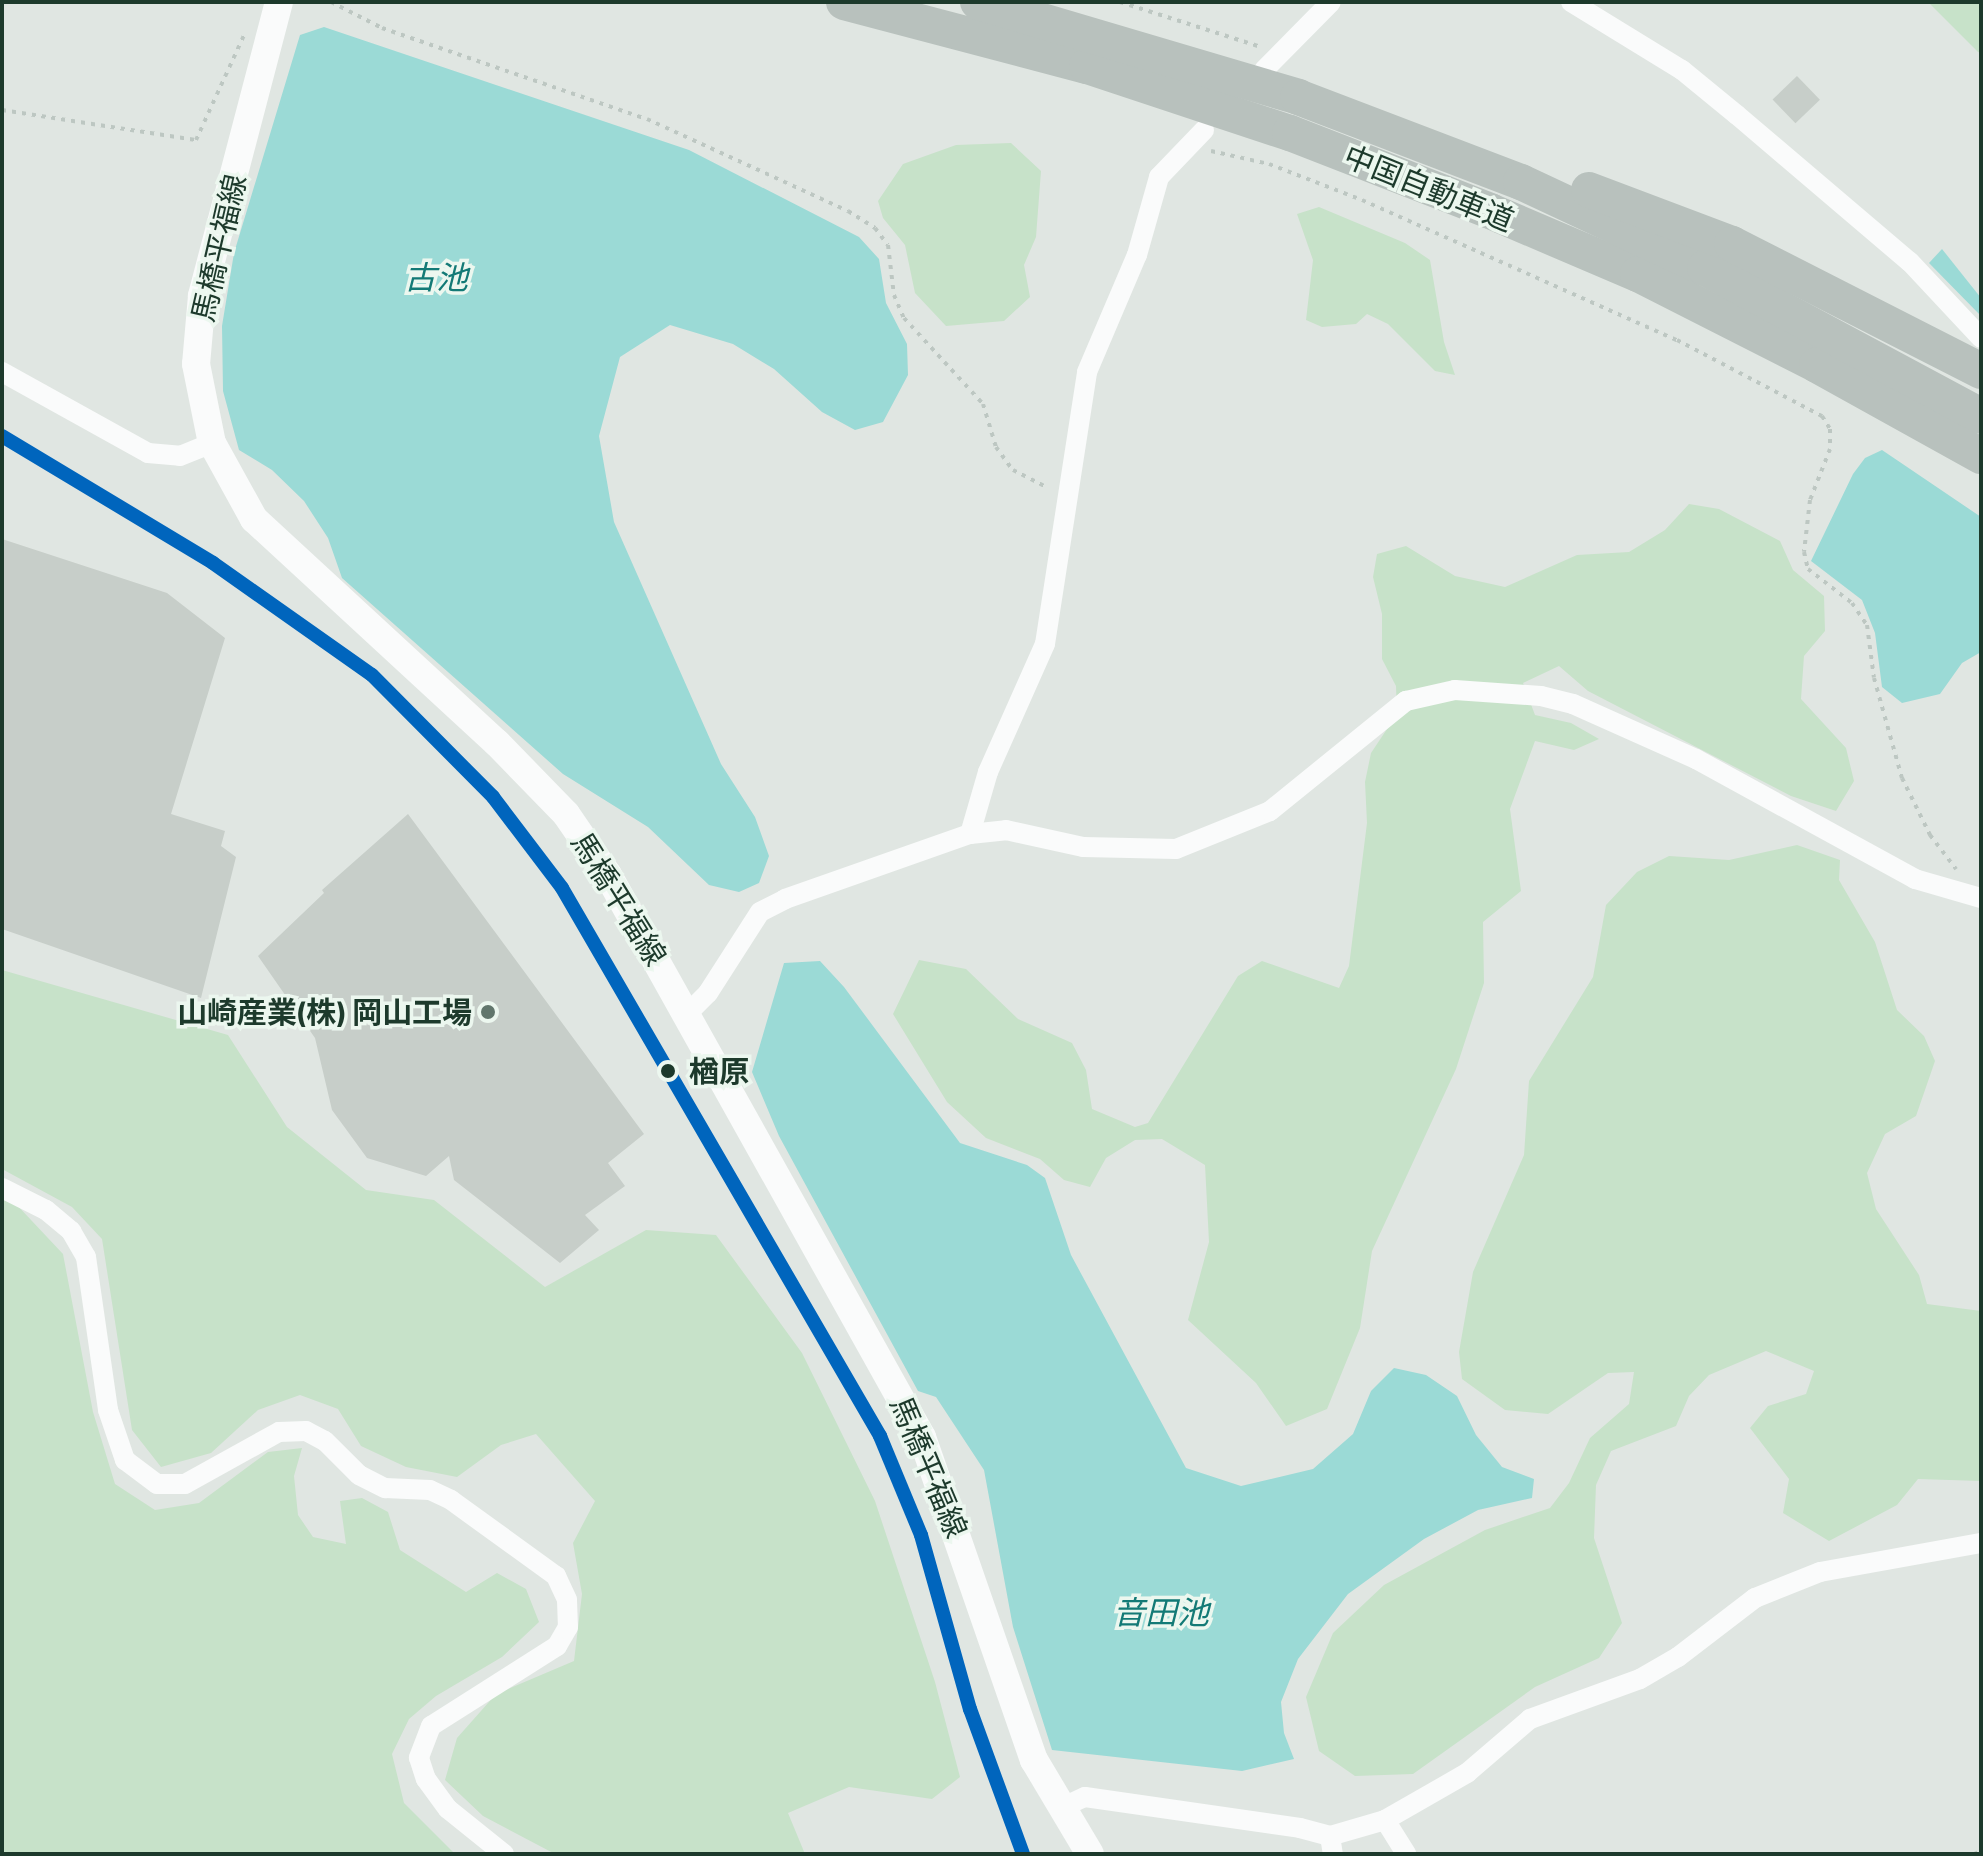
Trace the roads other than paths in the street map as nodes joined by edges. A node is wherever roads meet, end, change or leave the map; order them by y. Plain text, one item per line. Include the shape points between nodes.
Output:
1 (844, 2) edge
2 (978, 2) edge
3 (1331, 2) edge
4 (1571, 2) edge
5 (277, 10) edge
6 (1270, 63) road end
7 (1298, 97) junction
8 (1198, 137) road end
9 (1638, 274) junction
10 (1981, 338) edge
11 (1981, 371) edge
12 (2, 372) edge
13 (1981, 416) edge
14 (212, 443) junction
15 (1981, 456) edge
16 (1981, 483) edge
17 (970, 834) junction
18 (1979, 898) edge
19 (688, 1013) junction
20 (2, 1188) edge
21 (1981, 1543) edge
22 (1061, 1808) junction
23 (1385, 1820) junction
24 (1332, 1845) edge
25 (504, 1854) edge
26 (1090, 1854) edge
27 (1406, 1854) edge

1 - 9 highway, 中国自動車道 via 1087,66 1290,133
2 - 7 highway, 中国自動車道
3 - 6 street
4 - 10 street via 1682,70 1715,97 1879,233
5 - 14 main road, 馬橋平福線 via 202,296 196,364
7 - 11 highway via 1477,147 1732,244
7 - 13 highway, 中国自動車道 via 1521,182 1705,268
8 - 17 street via 1159,177 1137,255 1087,372 1045,644 988,772
9 - 15 highway, 中国自動車道
9 - 16 highway via 1702,318
12 - 14 street via 148,453 180,456
14 - 19 main road, 馬橋平福線 via 254,519 497,743 566,814
17 - 18 street via 1006,830 1083,847 1176,849 1270,811 1406,701 1455,690 1541,696 1573,704 1710,766 1915,879
17 - 19 street via 760,912 708,993
19 - 22 main road, 馬橋平福線 via 922,1437 1019,1719
20 - 25 street via 46,1210 71,1231 86,1257 108,1410 125,1460 157,1484 185,1484 279,1432 306,1431 325,1441 359,1475 385,1488 430,1490 451,1500 556,1576 567,1600 568,1627 557,1646 431,1726 419,1758 426,1779 448,1809
21 - 23 street via 1820,1572 1755,1598 1640,1679 1530,1719 1467,1773
22 - 24 street via 1085,1797
22 - 26 main road, 馬橋平福線
23 - 24 street
23 - 27 street

